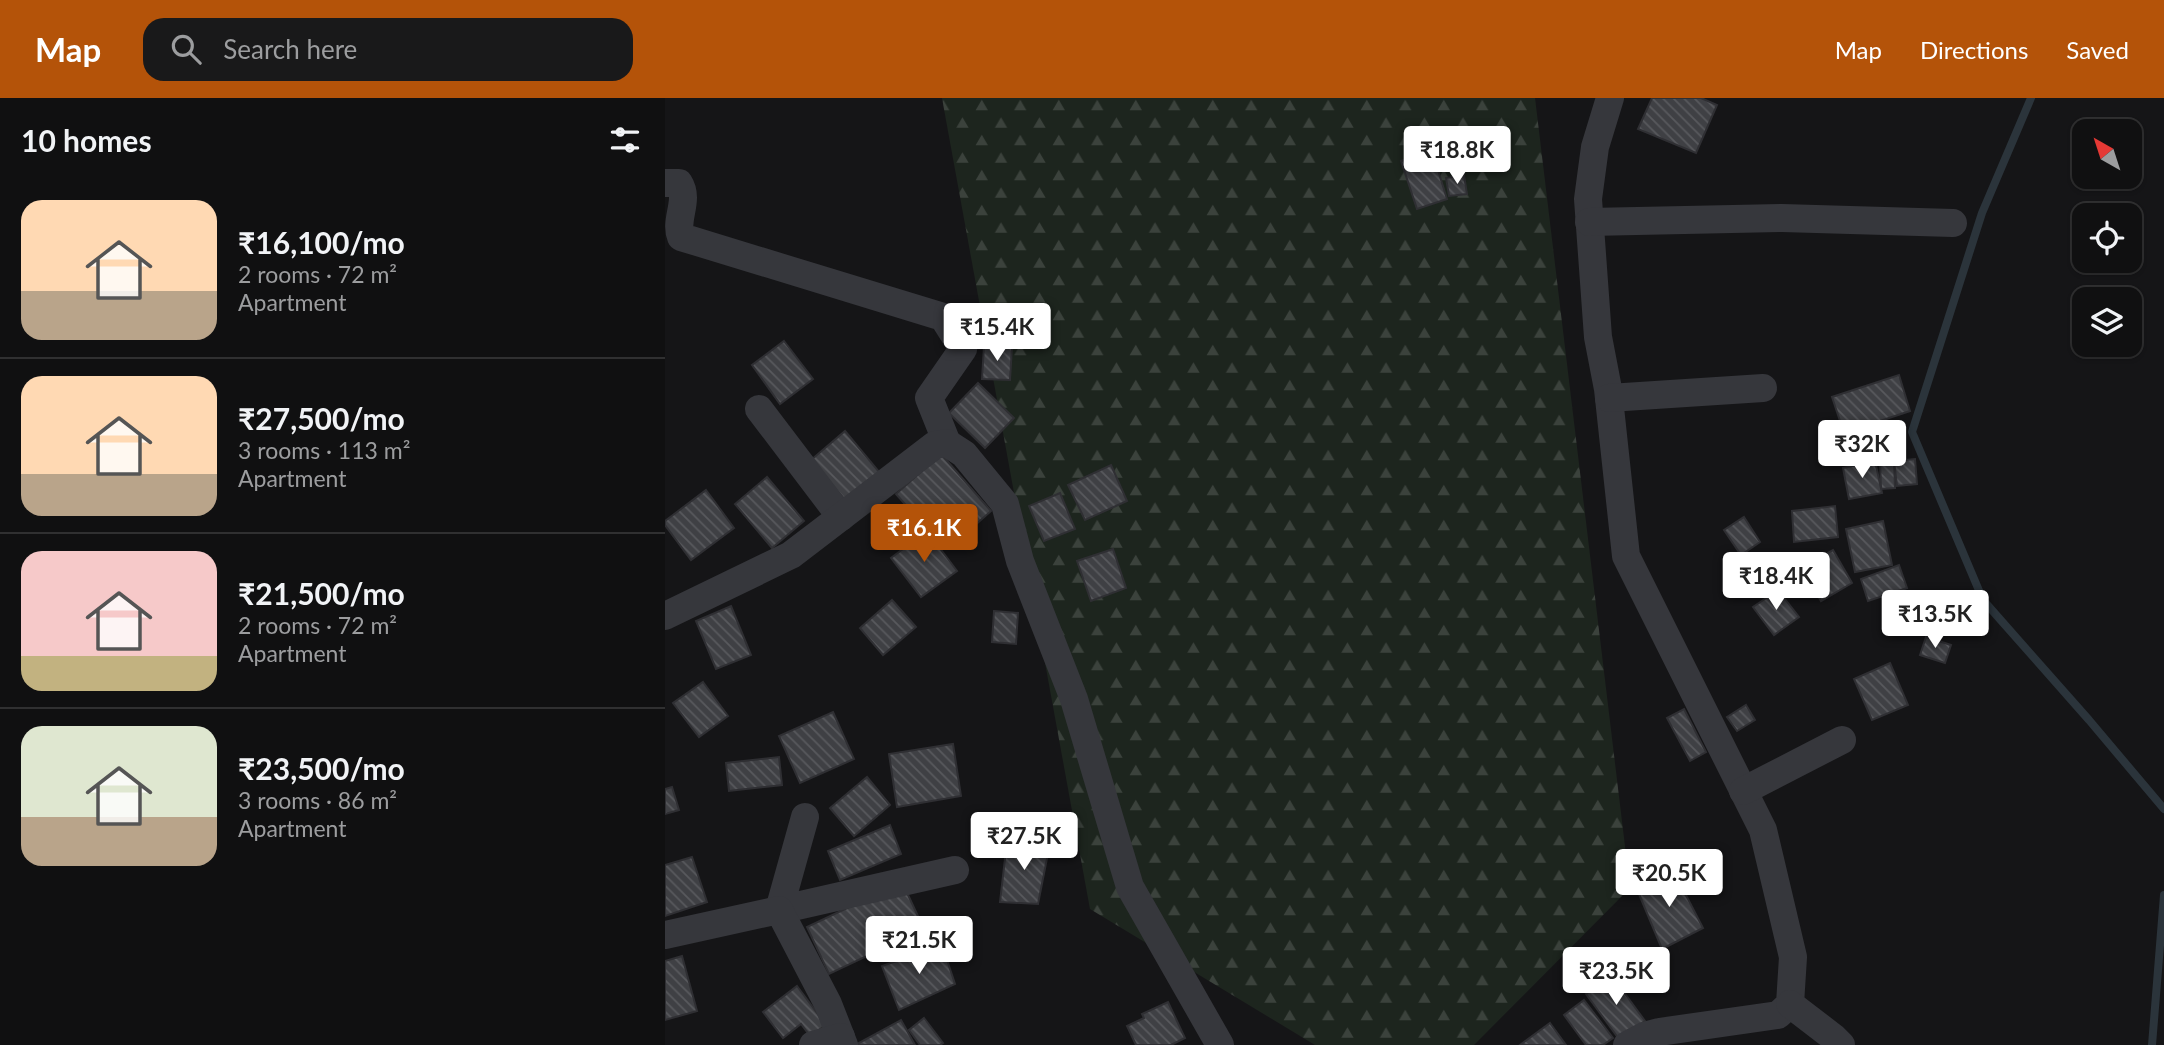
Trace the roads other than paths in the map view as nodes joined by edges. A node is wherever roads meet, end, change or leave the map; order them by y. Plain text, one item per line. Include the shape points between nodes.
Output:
1 (1610, 98) edge
2 (665, 183) edge
3 (1589, 222) junction
4 (1953, 223) dead end
5 (1763, 388) dead end
6 (1609, 398) junction
7 (759, 409) dead end
8 (947, 443) junction
9 (841, 517) junction
10 (665, 616) edge
11 (1842, 740) dead end
12 (1743, 791) junction
13 (805, 817) dead end
14 (955, 870) dead end
15 (779, 909) junction
16 (665, 935) edge
17 (1790, 1004) junction
18 (843, 1041) edge
19 (813, 1045) edge
20 (1220, 1045) edge
21 (1627, 1045) edge
22 (1841, 1045) edge

1 - 3 street via 1595,147
2 - 8 street via 679,183 684,192 679,229 683,238 943,317 963,349 929,398
3 - 4 street via 1781,218
3 - 6 street via 1598,337
5 - 6 street
6 - 12 street via 1626,556
7 - 9 street
8 - 9 street via 935,445
8 - 20 street via 964,454 1005,503 1020,561 1074,699 1131,887
9 - 10 street via 791,555
11 - 12 street
12 - 17 street via 1763,830 1793,957
13 - 15 street
14 - 15 street
15 - 16 street
15 - 18 street
17 - 21 street via 1772,1018 1659,1032
17 - 22 street
18 - 19 street

